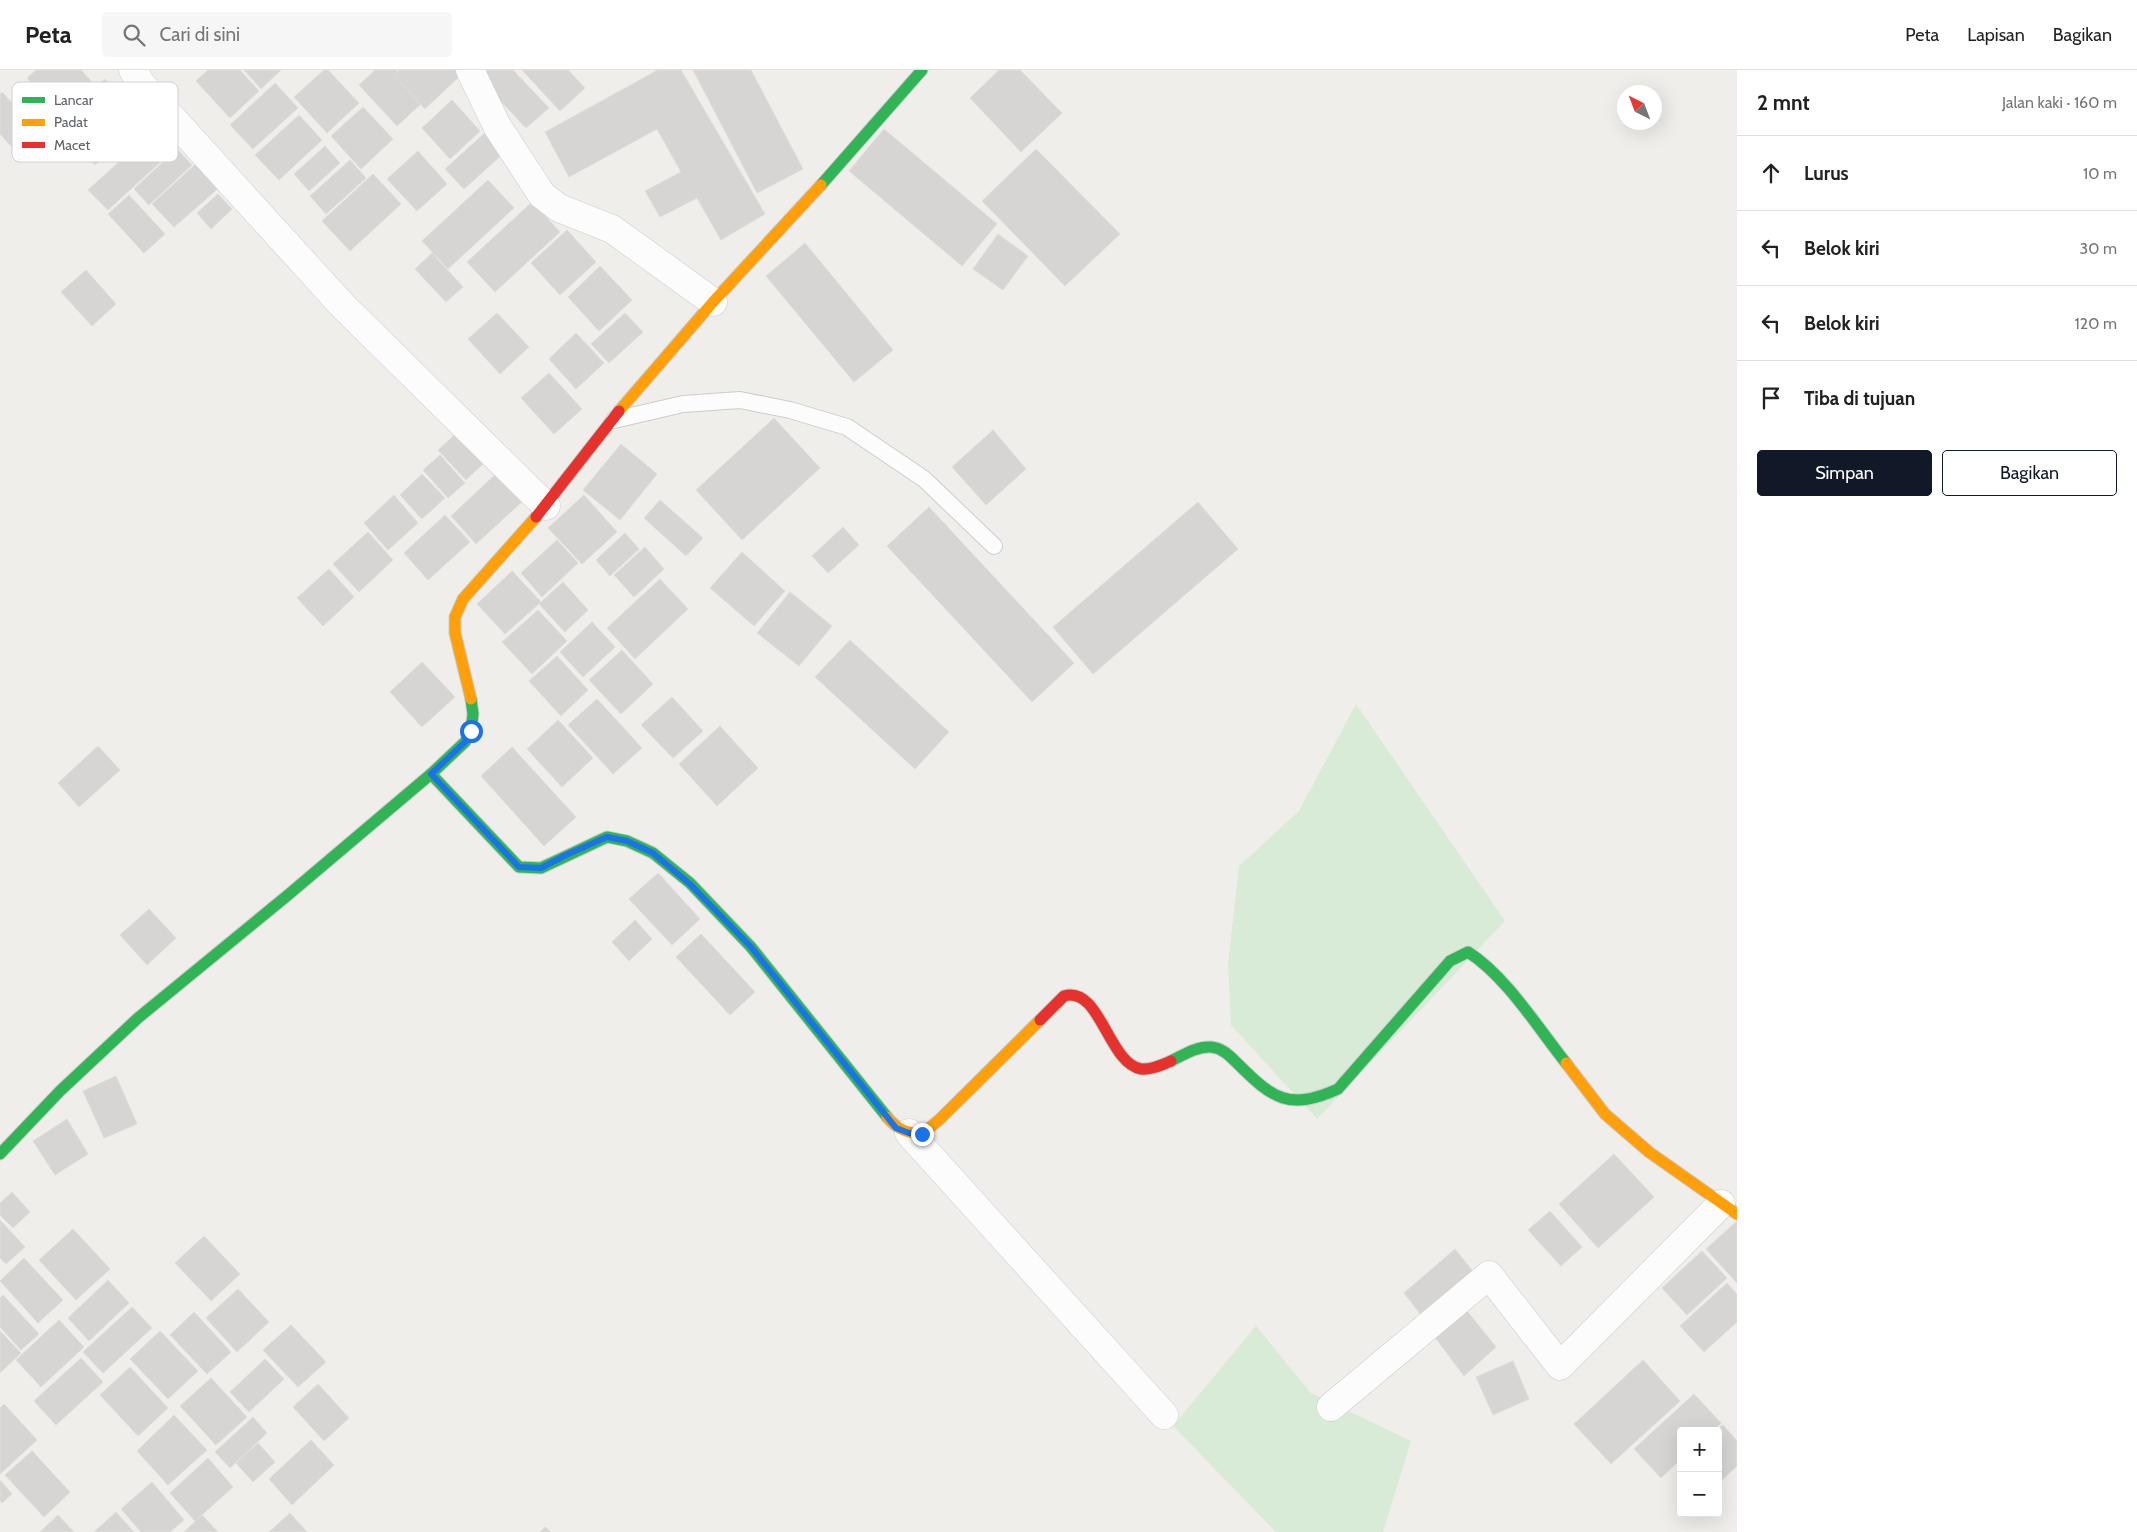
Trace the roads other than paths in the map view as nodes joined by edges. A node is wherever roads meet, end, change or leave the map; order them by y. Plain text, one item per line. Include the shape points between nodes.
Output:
1 (133, 70) edge
2 (470, 70) edge
3 (922, 70) edge
4 (140, 82) edge
5 (178, 125) edge
6 (713, 302) junction
7 (611, 420) junction
8 (546, 506) junction
9 (994, 546) dead end
10 (431, 774) junction
11 (909, 1133) junction
12 (0, 1154) edge
13 (1729, 1209) edge
14 (1331, 1407) dead end
15 (1164, 1415) dead end

1 - 4 street
2 - 6 street via 497,126 542,196 559,208 612,229
3 - 6 street
5 - 8 street via 343,306
6 - 7 street
7 - 8 street
7 - 9 lane via 682,404 740,400 790,410 847,427 924,479
8 - 10 street via 463,599 455,618 455,634 470,689 471,731 465,742
10 - 11 street via 519,867 541,868 607,837 627,841 653,853 690,884 751,947 896,1128
10 - 12 street via 138,1018 60,1091
11 - 13 street via 922,1134 939,1120 1064,996 1071,993 1088,1002 1133,1066 1144,1069 1165,1065 1200,1047 1213,1046 1226,1052 1272,1094 1290,1102 1320,1098 1338,1089 1450,961 1468,952 1498,976 1605,1114 1649,1152
11 - 15 street
13 - 14 street via 1560,1366 1489,1275

